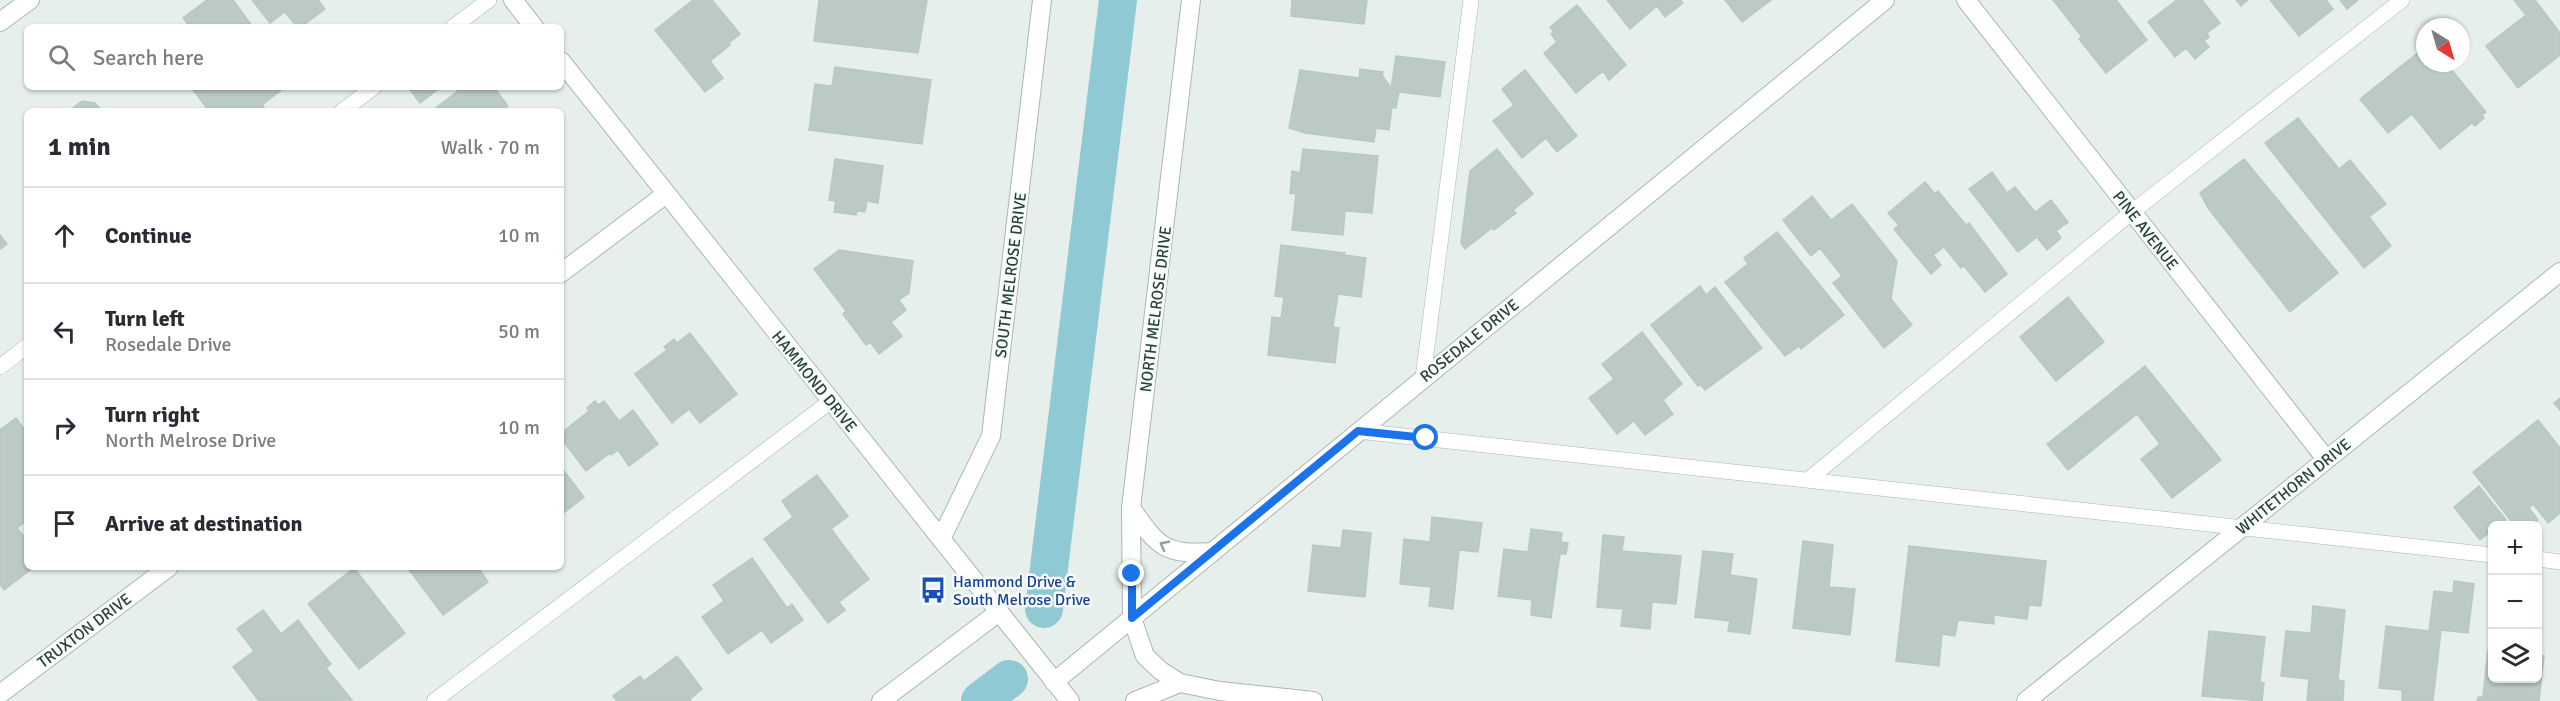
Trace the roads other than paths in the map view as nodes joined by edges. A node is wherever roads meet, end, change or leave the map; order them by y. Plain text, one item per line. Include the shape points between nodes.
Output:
1 (30, 0) edge
2 (489, 0) edge
3 (513, 0) edge
4 (1042, 0) edge
5 (1191, 0) edge
6 (1471, 0) edge
7 (1885, 0) edge
8 (1966, 0) edge
9 (2402, 0) edge
10 (0, 22) edge
11 (457, 24) edge
12 (532, 24) edge
13 (564, 65) edge
14 (370, 90) edge
15 (346, 108) edge
16 (666, 194) junction
17 (2132, 212) junction
18 (564, 271) edge
19 (2560, 272) edge
20 (24, 348) edge
21 (0, 367) edge
22 (1423, 378) junction
23 (831, 401) junction
24 (1358, 431) junction
25 (2326, 459) junction
26 (1808, 480) junction
27 (1131, 508) junction
28 (2240, 529) junction
29 (941, 539) junction
30 (1212, 552) junction
31 (2488, 554) edge
32 (2542, 560) edge
33 (2560, 562) edge
34 (165, 570) edge
35 (999, 612) junction
36 (1132, 618) junction
37 (1054, 682) junction
38 (1180, 683) junction
39 (0, 693) edge
40 (434, 701) edge
41 (881, 701) edge
42 (1070, 701) edge
43 (1135, 701) edge
44 (1312, 701) edge
45 (2026, 701) edge

1 - 10 street
2 - 11 lane
3 - 12 street
4 - 29 street, SOUTH MELROSE DRIVE via 991,436
5 - 27 street, NORTH MELROSE DRIVE
6 - 22 lane
7 - 22 street, ROSEDALE DRIVE
8 - 17 street, PINE AVENUE
9 - 17 lane
13 - 16 street, HAMMOND DRIVE
14 - 15 lane
16 - 18 street
16 - 23 street, HAMMOND DRIVE
17 - 25 street, PINE AVENUE
17 - 26 lane
19 - 25 street, WHITETHORN DRIVE
20 - 21 lane
22 - 24 street, ROSEDALE DRIVE
23 - 29 street, HAMMOND DRIVE
23 - 40 lane
24 - 26 lane
24 - 30 street, ROSEDALE DRIVE
25 - 28 street, WHITETHORN DRIVE
26 - 28 lane
30 -> 27 street via 1186,554 1167,549 1153,540
27 - 36 street, NORTH MELROSE DRIVE
28 - 31 lane
28 - 45 street, WHITETHORN DRIVE
29 - 35 street, HAMMOND DRIVE
30 - 36 street, ROSEDALE DRIVE
32 - 33 lane
34 - 39 street, TRUXTON DRIVE
35 - 37 street, HAMMOND DRIVE
35 - 41 street
36 - 37 street, ROSEDALE DRIVE
36 - 38 street, NORTH MELROSE DRIVE via 1145,656
37 - 42 street, HAMMOND DRIVE
38 - 43 street
38 - 44 street

